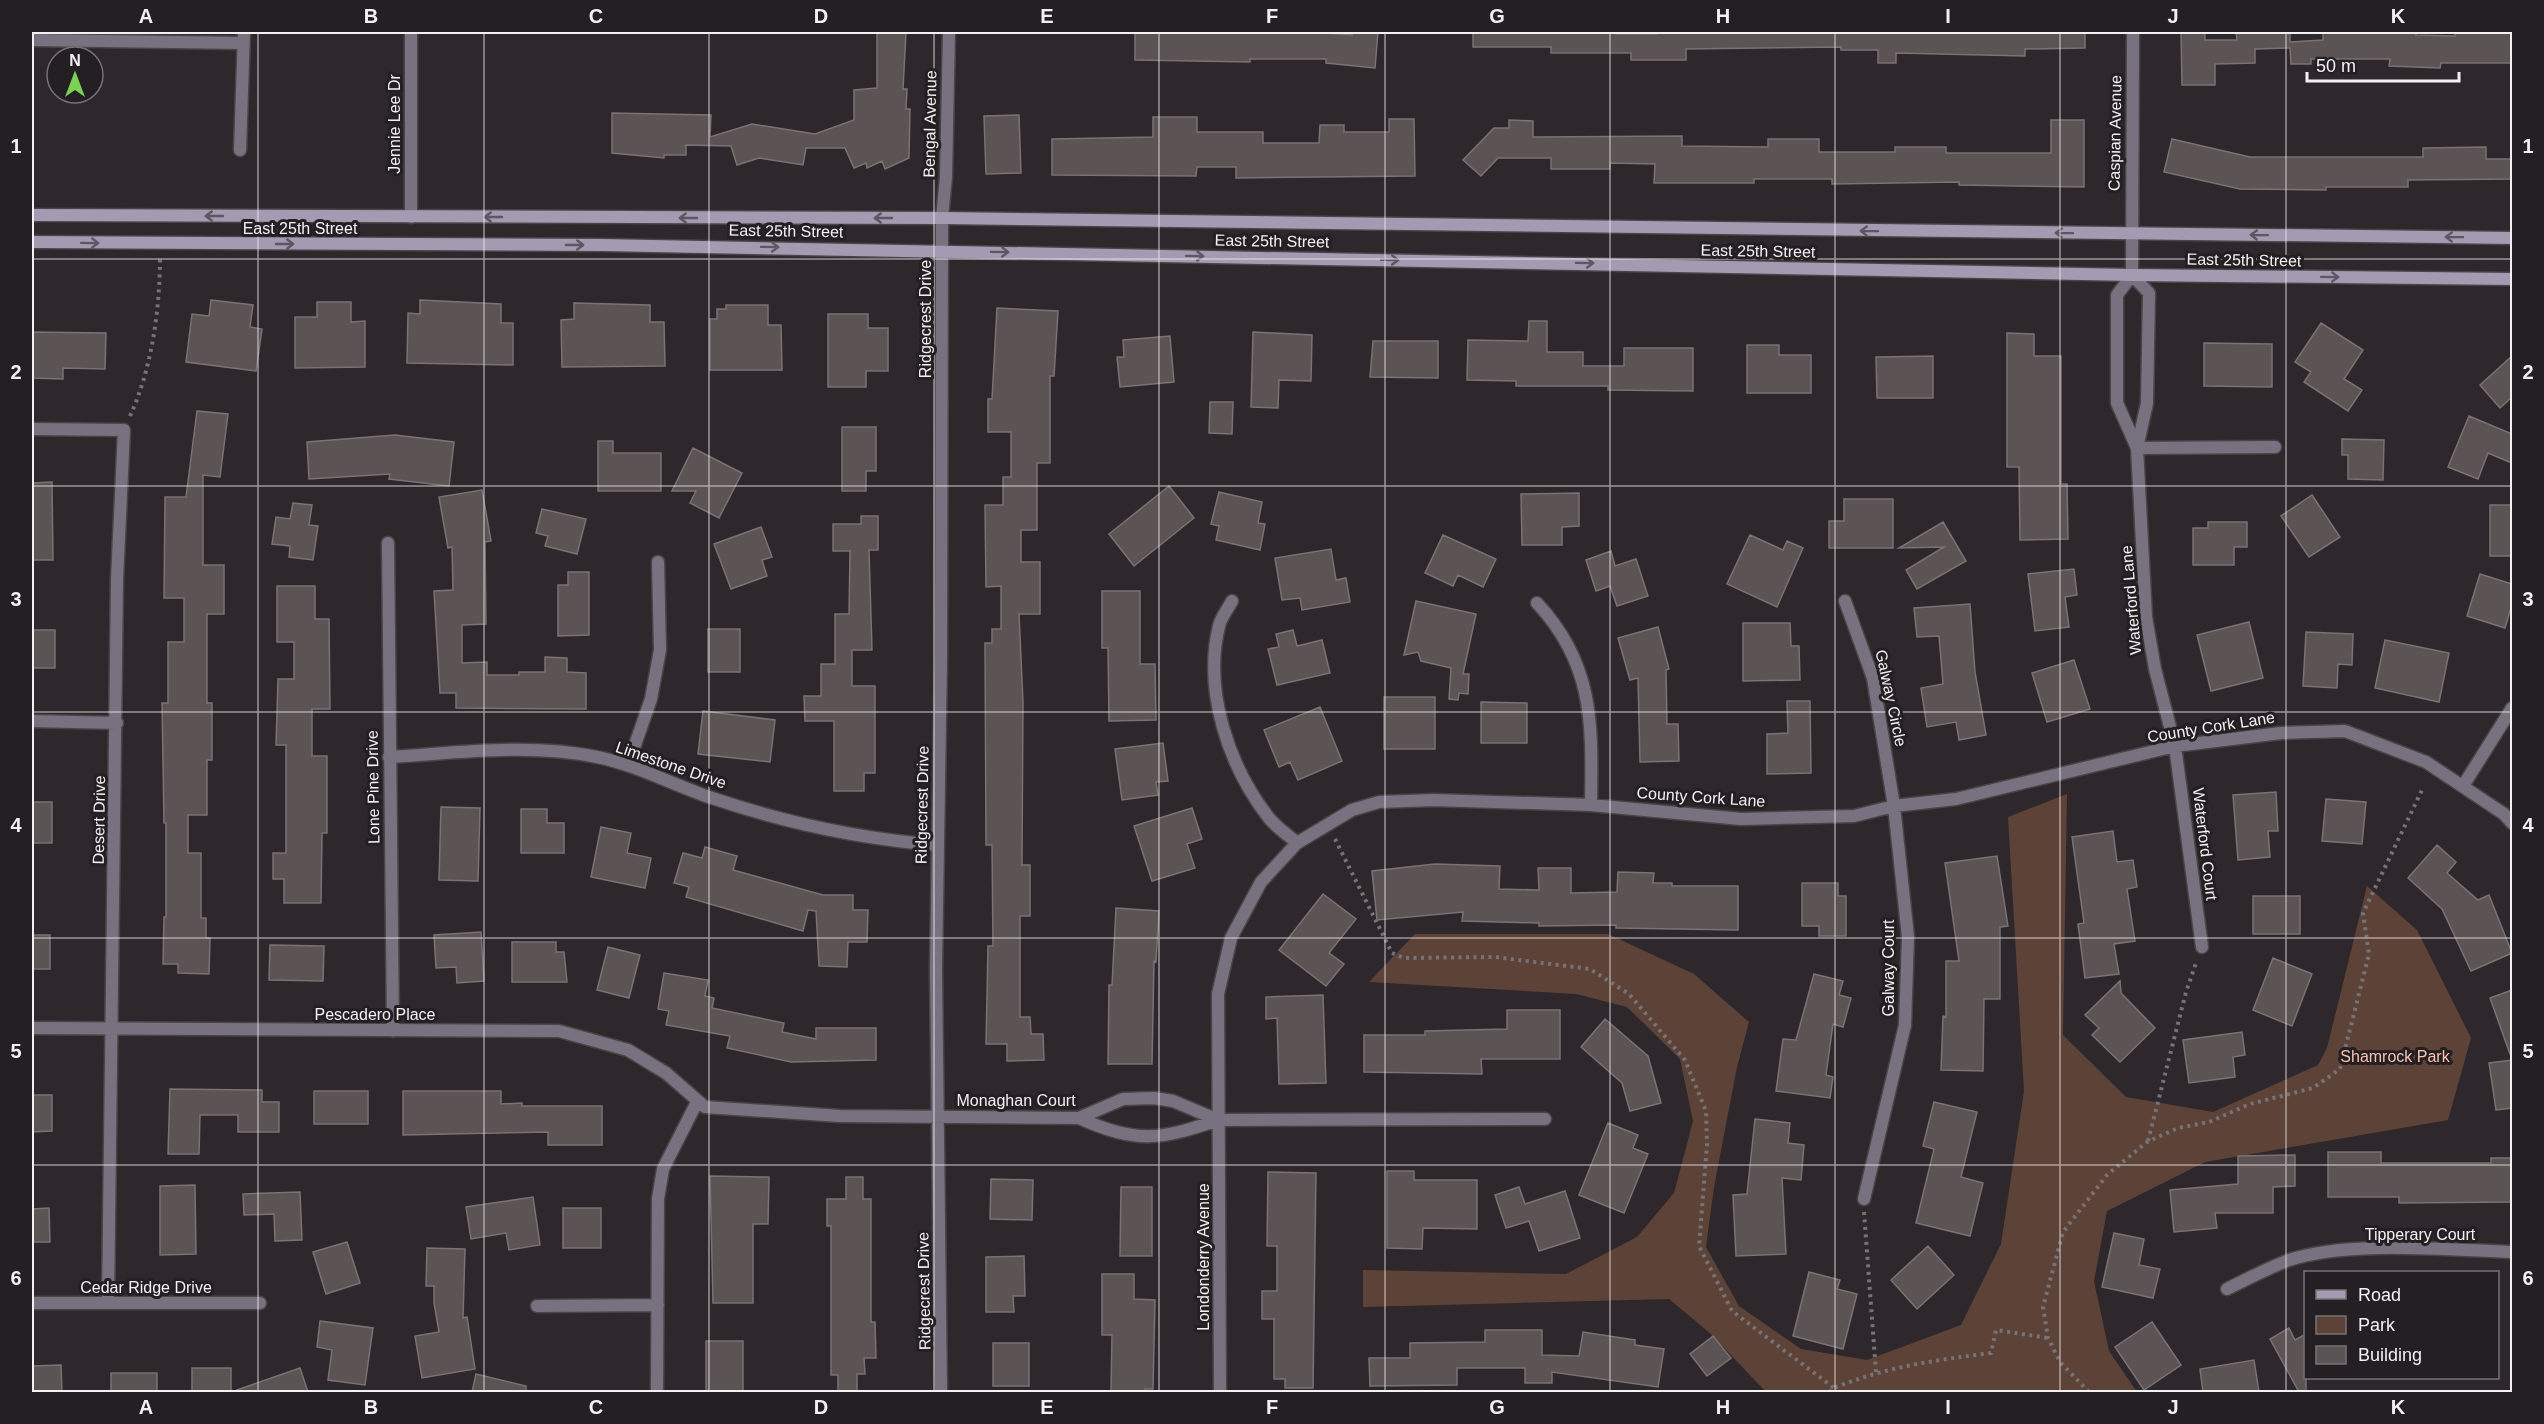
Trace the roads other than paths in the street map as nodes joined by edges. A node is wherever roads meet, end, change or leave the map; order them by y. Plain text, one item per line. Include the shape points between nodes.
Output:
1 (411, 32) edge
2 (949, 32) edge
3 (2133, 32) edge
4 (48, 36) edge
5 (195, 36) edge
6 (244, 37) edge
7 (32, 40) edge
8 (240, 150) dead end
9 (32, 215) edge
10 (411, 217) junction
11 (942, 218) junction
12 (2131, 234) junction
13 (2512, 238) edge
14 (32, 242) edge
15 (942, 250) junction
16 (2133, 275) junction
17 (2512, 279) edge
18 (32, 429) edge
19 (2275, 447) dead end
20 (2137, 448) junction
21 (388, 543) dead end
22 (658, 562) dead end
23 (1232, 601) dead end
24 (1845, 601) dead end
25 (1537, 603) dead end
26 (2512, 708) edge
27 (32, 721) edge
28 (117, 723) junction
29 (2175, 746) junction
30 (389, 757) junction
31 (628, 765) junction
32 (2463, 786) junction
33 (1591, 805) junction
34 (1894, 806) junction
35 (2512, 823) edge
36 (1297, 843) junction
37 (938, 845) junction
38 (2202, 947) road end
39 (32, 1028) edge
40 (112, 1029) junction
41 (393, 1031) junction
42 (697, 1102) junction
43 (939, 1117) junction
44 (1079, 1118) junction
45 (1545, 1119) dead end
46 (1218, 1120) junction
47 (1864, 1199) road end
48 (2512, 1252) edge
49 (2227, 1289) dead end
50 (32, 1303) edge
51 (108, 1303) junction
52 (260, 1303) dead end
53 (658, 1305) junction
54 (537, 1306) dead end
55 (657, 1392) edge
56 (941, 1392) edge
57 (1220, 1392) edge

1 - 10 street, Jennie Lee Dr
2 - 11 street, Bengal Avenue
3 - 12 street, Caspian Avenue
4 - 5 street
4 - 7 street
5 - 6 street
6 - 8 street
10 -> 9 street, East 25th Street
11 -> 10 street, East 25th Street
12 -> 11 street, East 25th Street
11 - 15 street, Ridgecrest Drive
13 -> 12 street, East 25th Street
12 - 16 street
14 -> 15 street, East 25th Street
15 -> 16 street, East 25th Street
15 - 37 street, Ridgecrest Drive
16 -> 17 street, East 25th Street
16 - 20 street, Waterford Lane via 2149,293 2147,403
16 - 20 street, Waterford Lane via 2117,295 2117,403
18 - 28 street, Desert Drive via 124,430 117,580
19 - 20 street
20 - 29 street, Waterford Lane via 2146,617
21 - 30 street, Lone Pine Drive
22 - 31 street via 660,650 651,699
23 - 36 street via 1219,625 1215,665 1220,713 1231,756 1269,819
24 - 34 street, Galway Circle via 1873,678
25 - 33 street via 1554,622 1580,669 1592,735
26 - 32 street
27 - 28 street
28 - 40 street, Desert Drive
29 - 32 street, County Cork Lane via 2281,733 2344,731 2426,762
29 - 34 street, County Cork Lane via 1956,799
29 - 38 street, Waterford Court
30 - 31 street, Limestone Drive via 531,750 594,756
30 - 41 street, Lone Pine Drive
31 - 37 street, Limestone Drive via 712,798 824,831
32 - 35 street, County Cork Lane
33 - 34 street, County Cork Lane via 1741,819 1854,816
33 - 36 street, County Cork Lane via 1379,802 1352,810
34 - 47 street, Galway Court via 1908,937 1907,1000 1905,1025
36 - 46 street, County Cork Lane via 1261,882 1231,938 1218,994
37 - 43 street, Ridgecrest Drive
39 - 40 street, Pescadero Place
40 - 41 street, Pescadero Place
40 - 51 street, Desert Drive
41 - 42 street, Pescadero Place via 559,1031 596,1039 628,1050 666,1073
42 - 43 street, Monaghan Court via 705,1107 751,1112
42 - 53 street via 663,1169 658,1199
43 - 44 street, Monaghan Court
43 - 56 street, Ridgecrest Drive
44 - 46 street via 1110,1132 1137,1136 1174,1135
44 - 46 street, Monaghan Court via 1123,1099 1155,1098 1173,1101
45 - 46 street, Monaghan Court
46 - 57 street, Londonderry Avenue
48 - 49 street, Tipperary Court via 2388,1248 2321,1254 2290,1260
50 - 51 street, Cedar Ridge Drive
51 - 52 street, Cedar Ridge Drive
53 - 54 street
53 - 55 street

